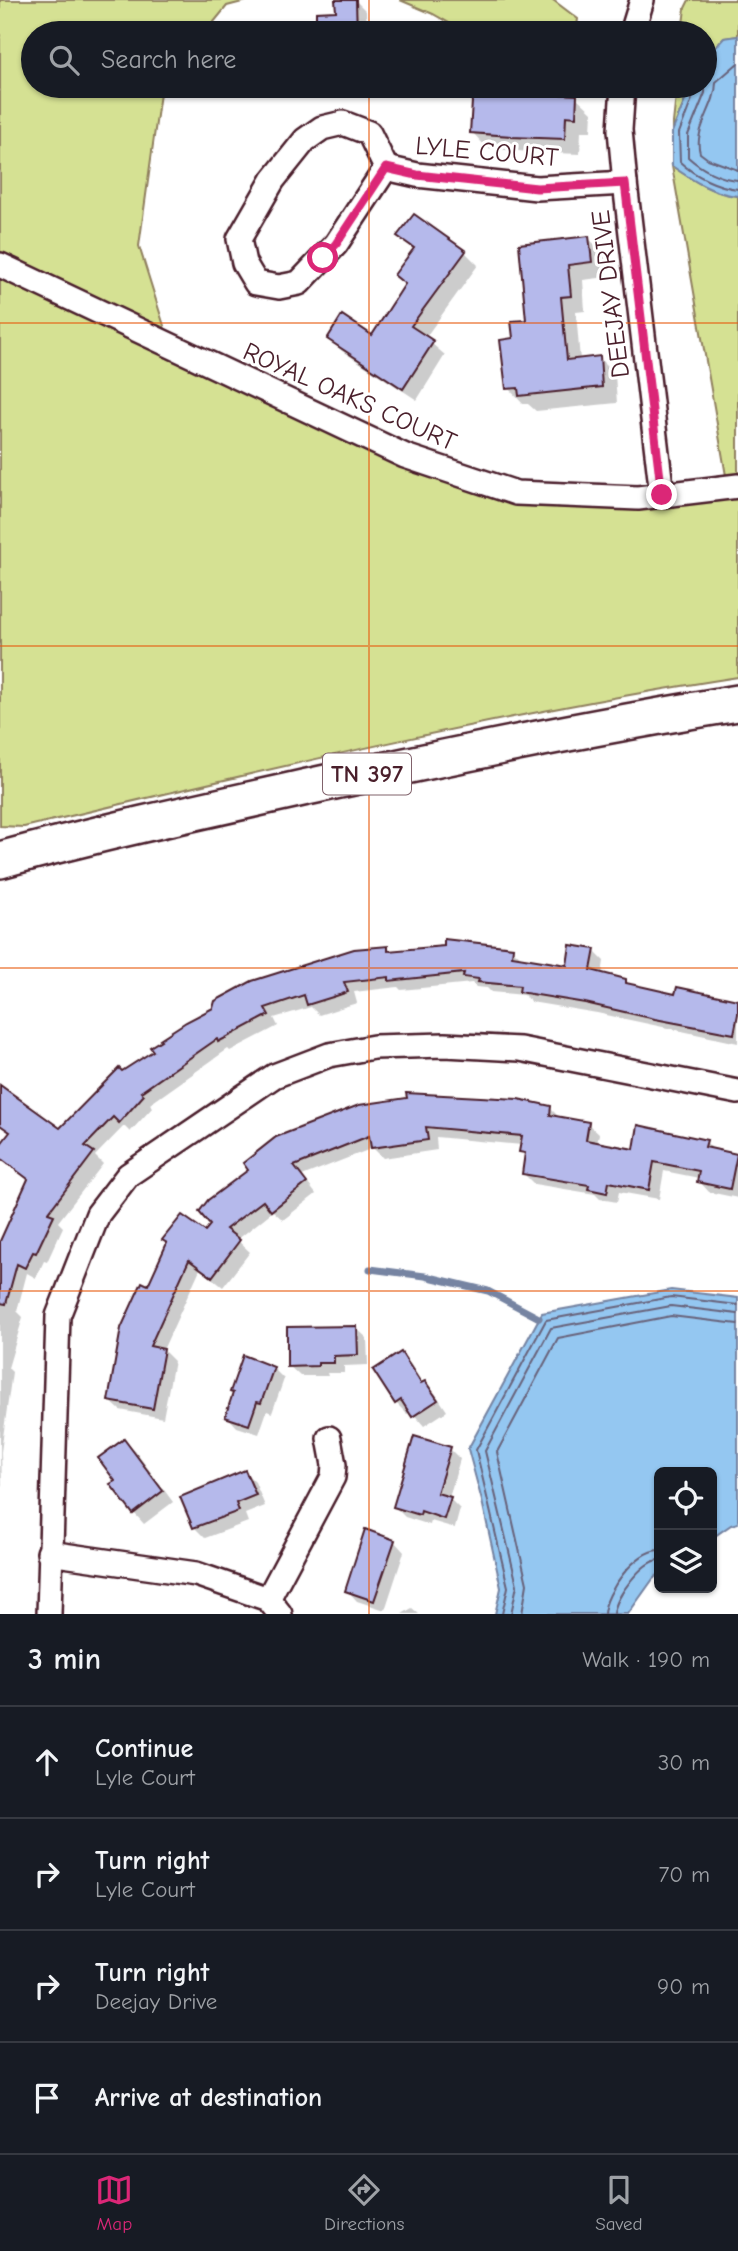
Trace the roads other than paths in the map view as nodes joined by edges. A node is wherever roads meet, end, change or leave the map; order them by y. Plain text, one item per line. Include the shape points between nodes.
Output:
1 (642, 0) edge
2 (636, 21) edge
3 (622, 98) edge
4 (386, 168) junction
5 (625, 183) junction
6 (0, 265) edge
7 (738, 486) edge
8 (662, 495) junction
9 (738, 703) edge
10 (0, 860) edge
11 (738, 1092) edge
12 (329, 1438) dead end
13 (49, 1553) junction
14 (274, 1607) edge
15 (49, 1614) edge

1 - 2 street
3 - 5 street, DEEJAY DRIVE
4 - 4 street, LYLE COURT via 369,133 343,123 313,132 273,180 239,239 244,263 257,283 279,287 299,283 336,244
4 - 5 street, LYLE COURT via 537,188
5 - 8 street, DEEJAY DRIVE
6 - 8 street, ROYAL OAKS COURT via 405,456 516,493
7 - 8 street, ROYAL OAKS COURT
9 - 10 main road, TN 397 via 457,754
11 - 13 street via 520,1049 445,1045 374,1047 329,1055 274,1076 128,1175 98,1214 58,1316
12 - 14 street via 333,1477
13 - 14 street via 196,1574
13 - 15 street

